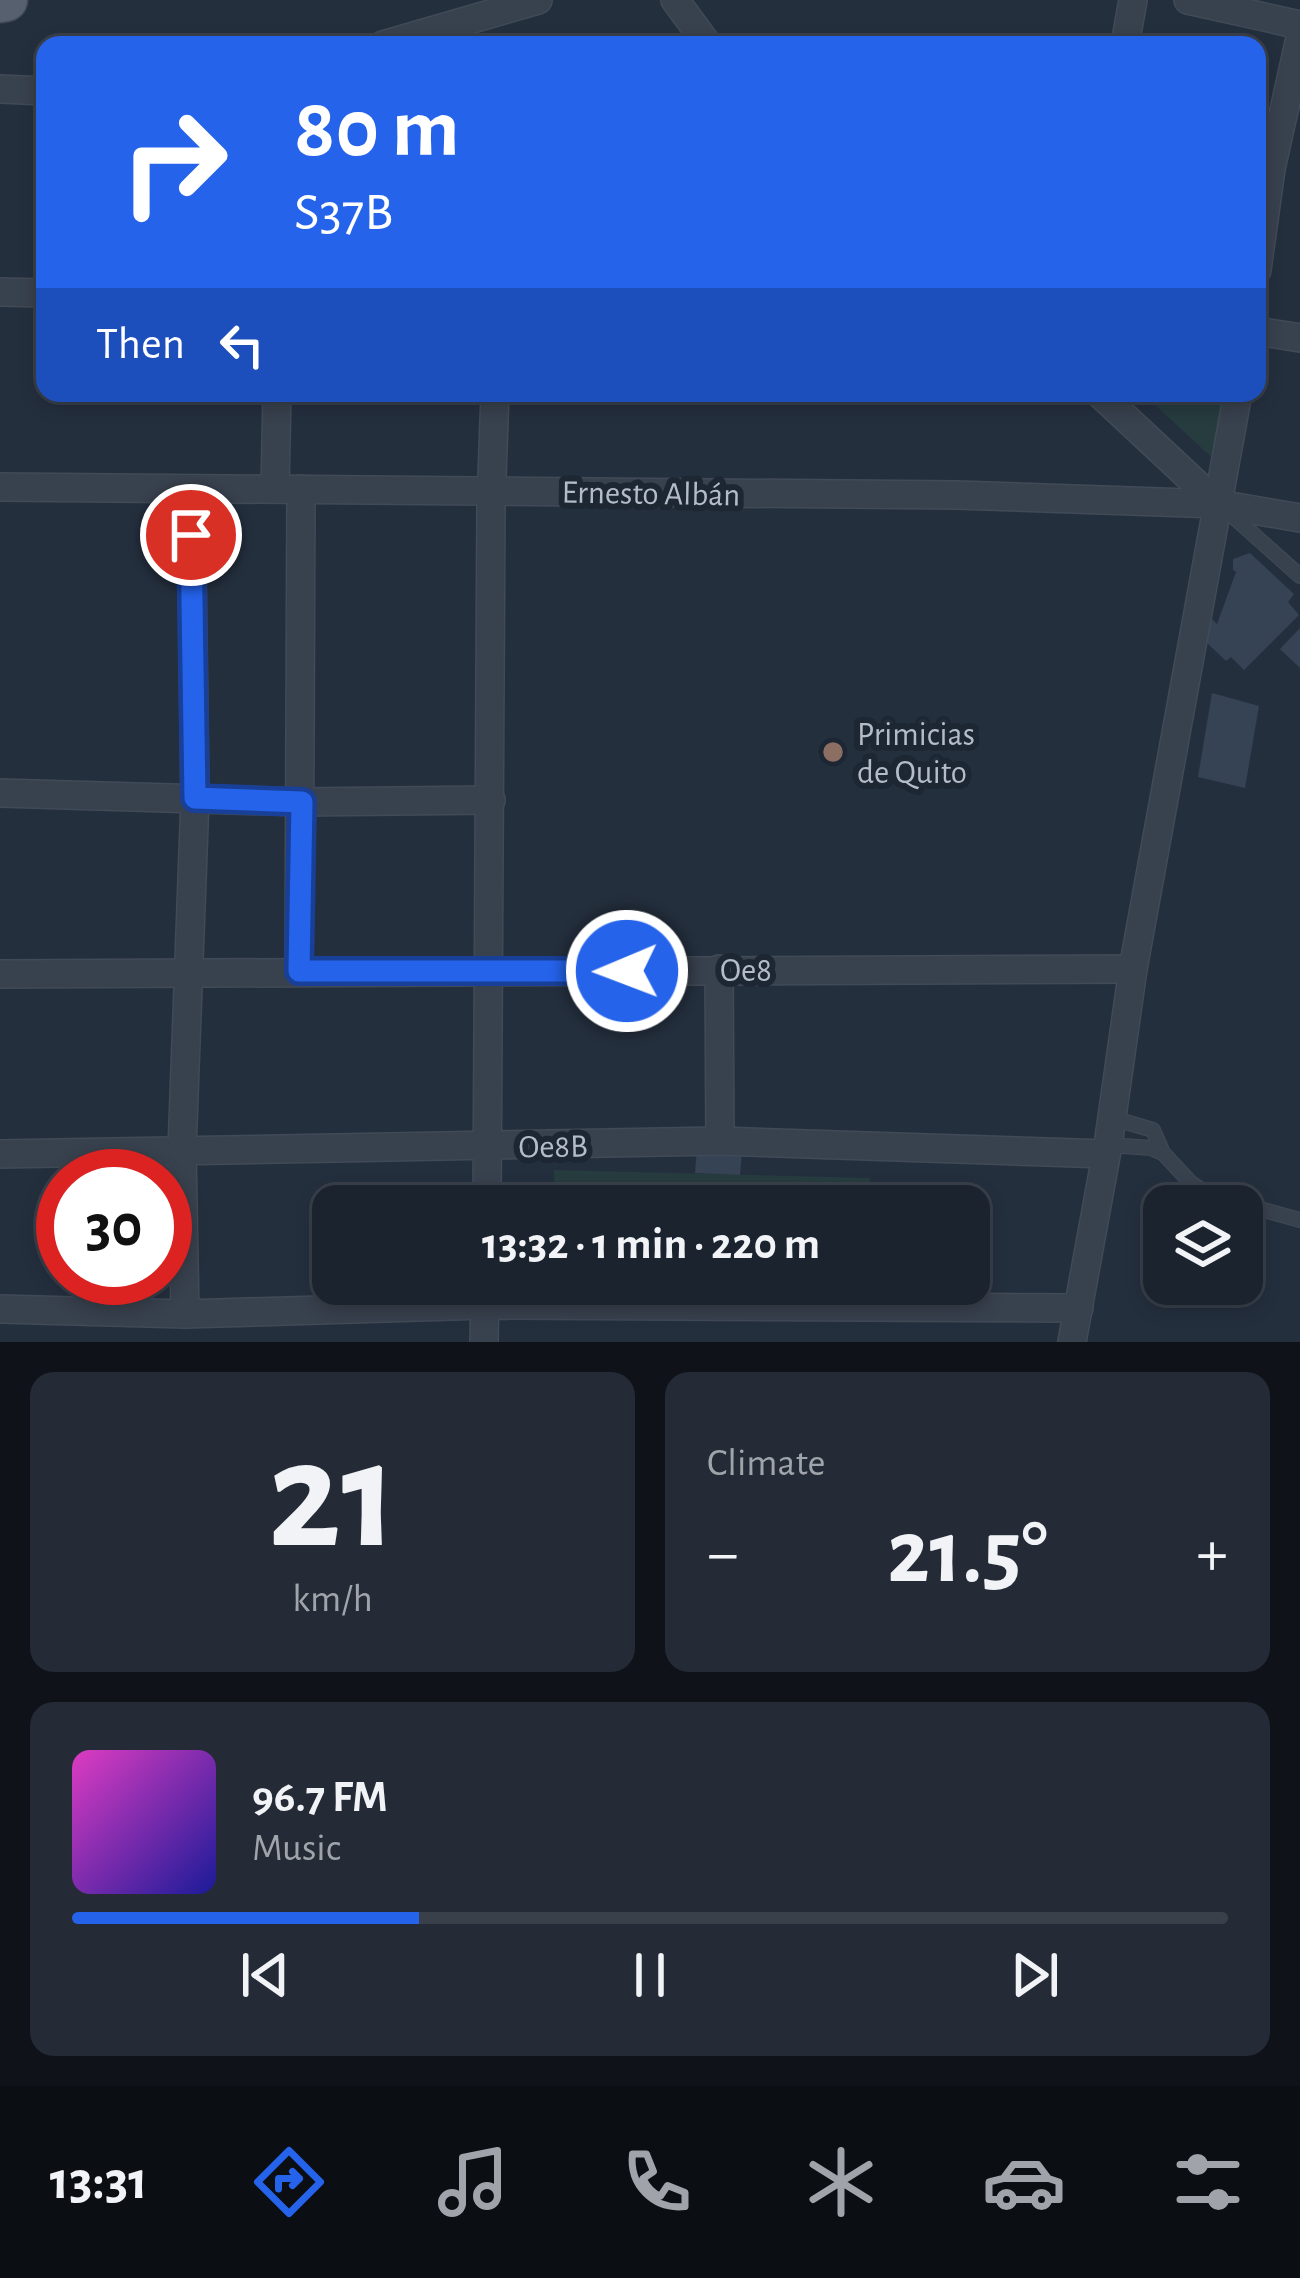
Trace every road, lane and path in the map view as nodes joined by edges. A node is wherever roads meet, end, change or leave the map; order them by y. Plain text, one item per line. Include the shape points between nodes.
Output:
1 (538, 0) edge
2 (675, 0) edge
3 (1133, 0) edge
4 (1188, 0) edge
5 (1300, 25) edge
6 (413, 36) edge
7 (701, 36) edge
8 (1127, 36) edge
9 (1300, 38) edge
10 (0, 88) edge
11 (36, 90) edge
12 (1266, 161) edge
13 (1266, 168) edge
14 (1300, 173) edge
15 (0, 292) edge
16 (36, 293) edge
17 (1266, 332) edge
18 (1300, 338) edge
19 (278, 402) edge
20 (495, 402) edge
21 (1109, 402) edge
22 (1236, 402) edge
23 (0, 488) edge
24 (288, 489) junction
25 (493, 490) junction
26 (191, 491) junction
27 (1218, 504) junction
28 (1300, 518) edge
29 (1300, 576) edge
30 (0, 793) edge
31 (195, 798) junction
32 (491, 800) junction
33 (302, 802) junction
34 (719, 969) junction
35 (1133, 969) junction
36 (299, 971) junction
37 (0, 974) edge
38 (489, 974) junction
39 (191, 975) junction
40 (1109, 1139) junction
41 (720, 1142) junction
42 (488, 1146) junction
43 (182, 1149) edge
44 (192, 1150) edge
45 (36, 1153) edge
46 (1163, 1153) junction
47 (0, 1154) edge
48 (487, 1185) edge
49 (1300, 1220) edge
50 (378, 1305) edge
51 (485, 1305) edge
52 (942, 1305) edge
53 (1079, 1308) junction
54 (0, 1310) edge
55 (174, 1324) edge
56 (484, 1342) edge
57 (1072, 1342) edge

1 - 6 street
2 - 7 street
3 - 8 street
4 - 5 street
9 - 12 street
10 - 11 street
13 - 14 street
15 - 16 street
17 - 18 street
19 - 24 street
20 - 25 street
21 - 27 street
22 - 27 street
23 - 26 street, Ernesto Albán
24 - 25 street, Ernesto Albán
24 - 26 street, Ernesto Albán
24 - 33 street
25 - 27 street, Ernesto Albán
25 - 32 street
26 - 31 street
27 - 28 street, Ernesto Albán
27 - 29 lane
27 - 35 street
30 - 31 street
31 - 33 street
31 - 39 street
32 - 33 street
32 - 38 street
33 - 36 street
34 - 35 street, Oe8
34 - 38 street, Oe8
34 - 41 street
35 - 40 street
36 - 38 street, Oe8
36 - 39 street, Oe8
37 - 39 street, Oe8
38 - 42 street
39 - 43 street
40 - 41 street, Oe8B
40 - 46 lane
40 - 46 lane via 1153,1130
40 - 53 street
41 - 42 street, Oe8B
42 - 44 street, Oe8B
42 - 48 street
45 - 47 street, Oe8B
46 - 49 lane via 1209,1195
50 - 55 street
51 - 56 street
52 - 53 street
53 - 57 street
54 - 55 street

